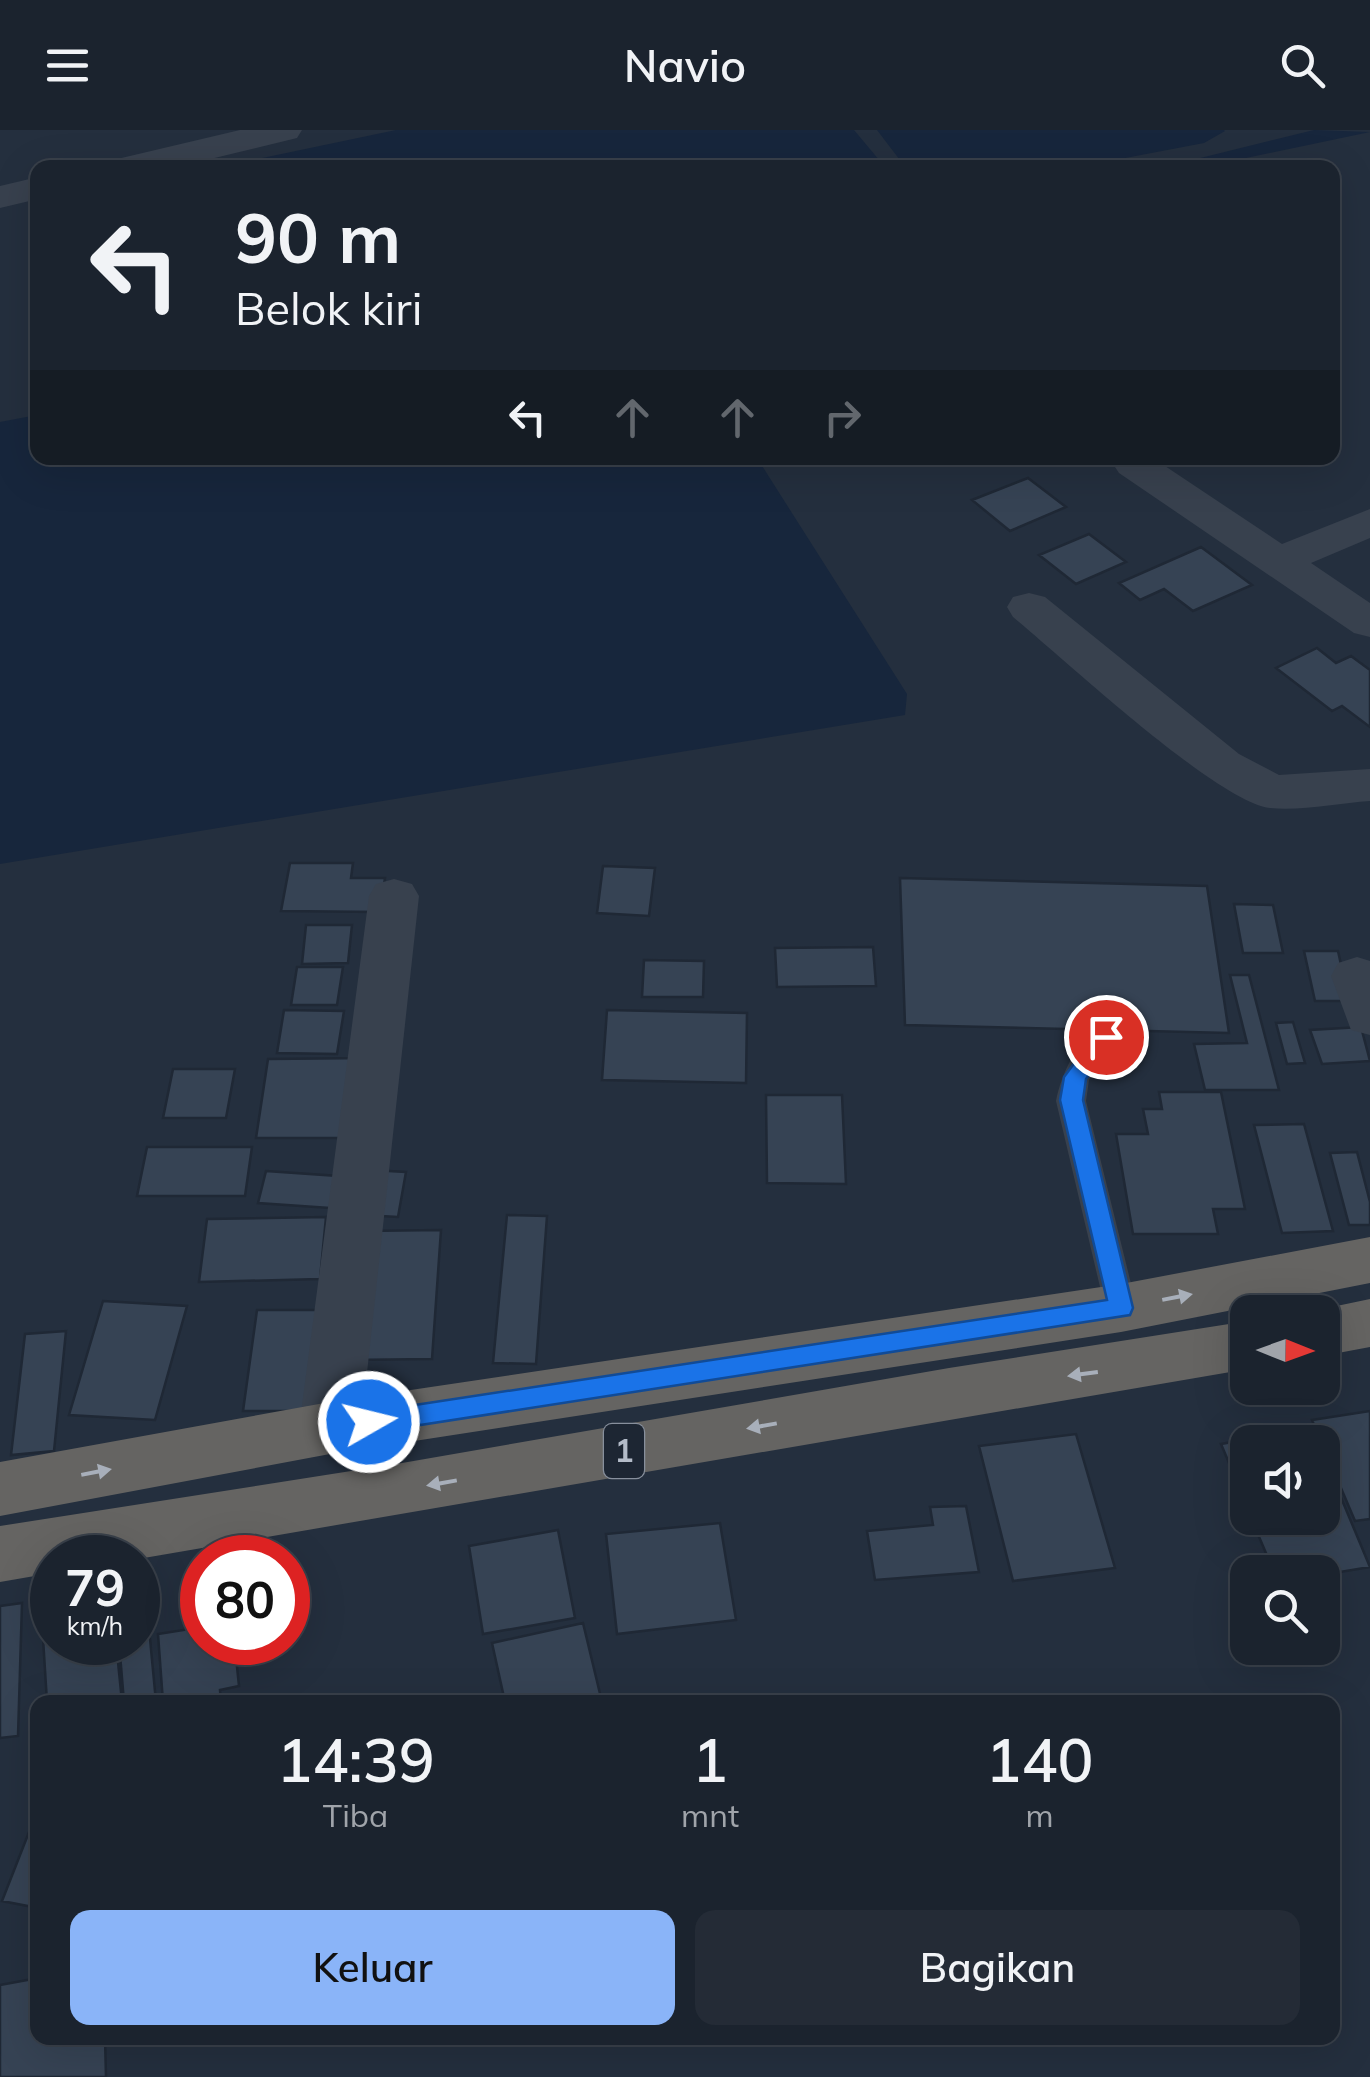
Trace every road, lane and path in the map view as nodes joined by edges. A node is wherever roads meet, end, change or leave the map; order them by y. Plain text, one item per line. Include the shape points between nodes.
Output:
1 (284, 130) edge
2 (159, 160) edge
3 (30, 190) edge
4 (0, 197) edge
5 (1135, 465) edge
6 (1370, 522) edge
7 (1278, 561) junction
8 (1029, 607) dead end
9 (1370, 623) edge
10 (1370, 785) edge
11 (394, 896) dead end
12 (1106, 1037) dead end
13 (1370, 1260) edge
14 (1121, 1308) junction
15 (1370, 1323) edge
16 (1340, 1329) edge
17 (1230, 1348) edge
18 (330, 1428) junction
19 (0, 1489) edge
20 (0, 1554) edge

1 - 2 street
3 - 4 street
5 - 7 street
6 - 7 street
7 - 9 street
8 - 10 street via 1222,765 1270,792
11 - 18 street
12 - 14 lane via 1075,1077 1071,1100
14 -> 13 highway, 1
14 - 18 highway, 1
15 - 16 highway
17 -> 20 highway, 1
19 -> 18 highway, 1

